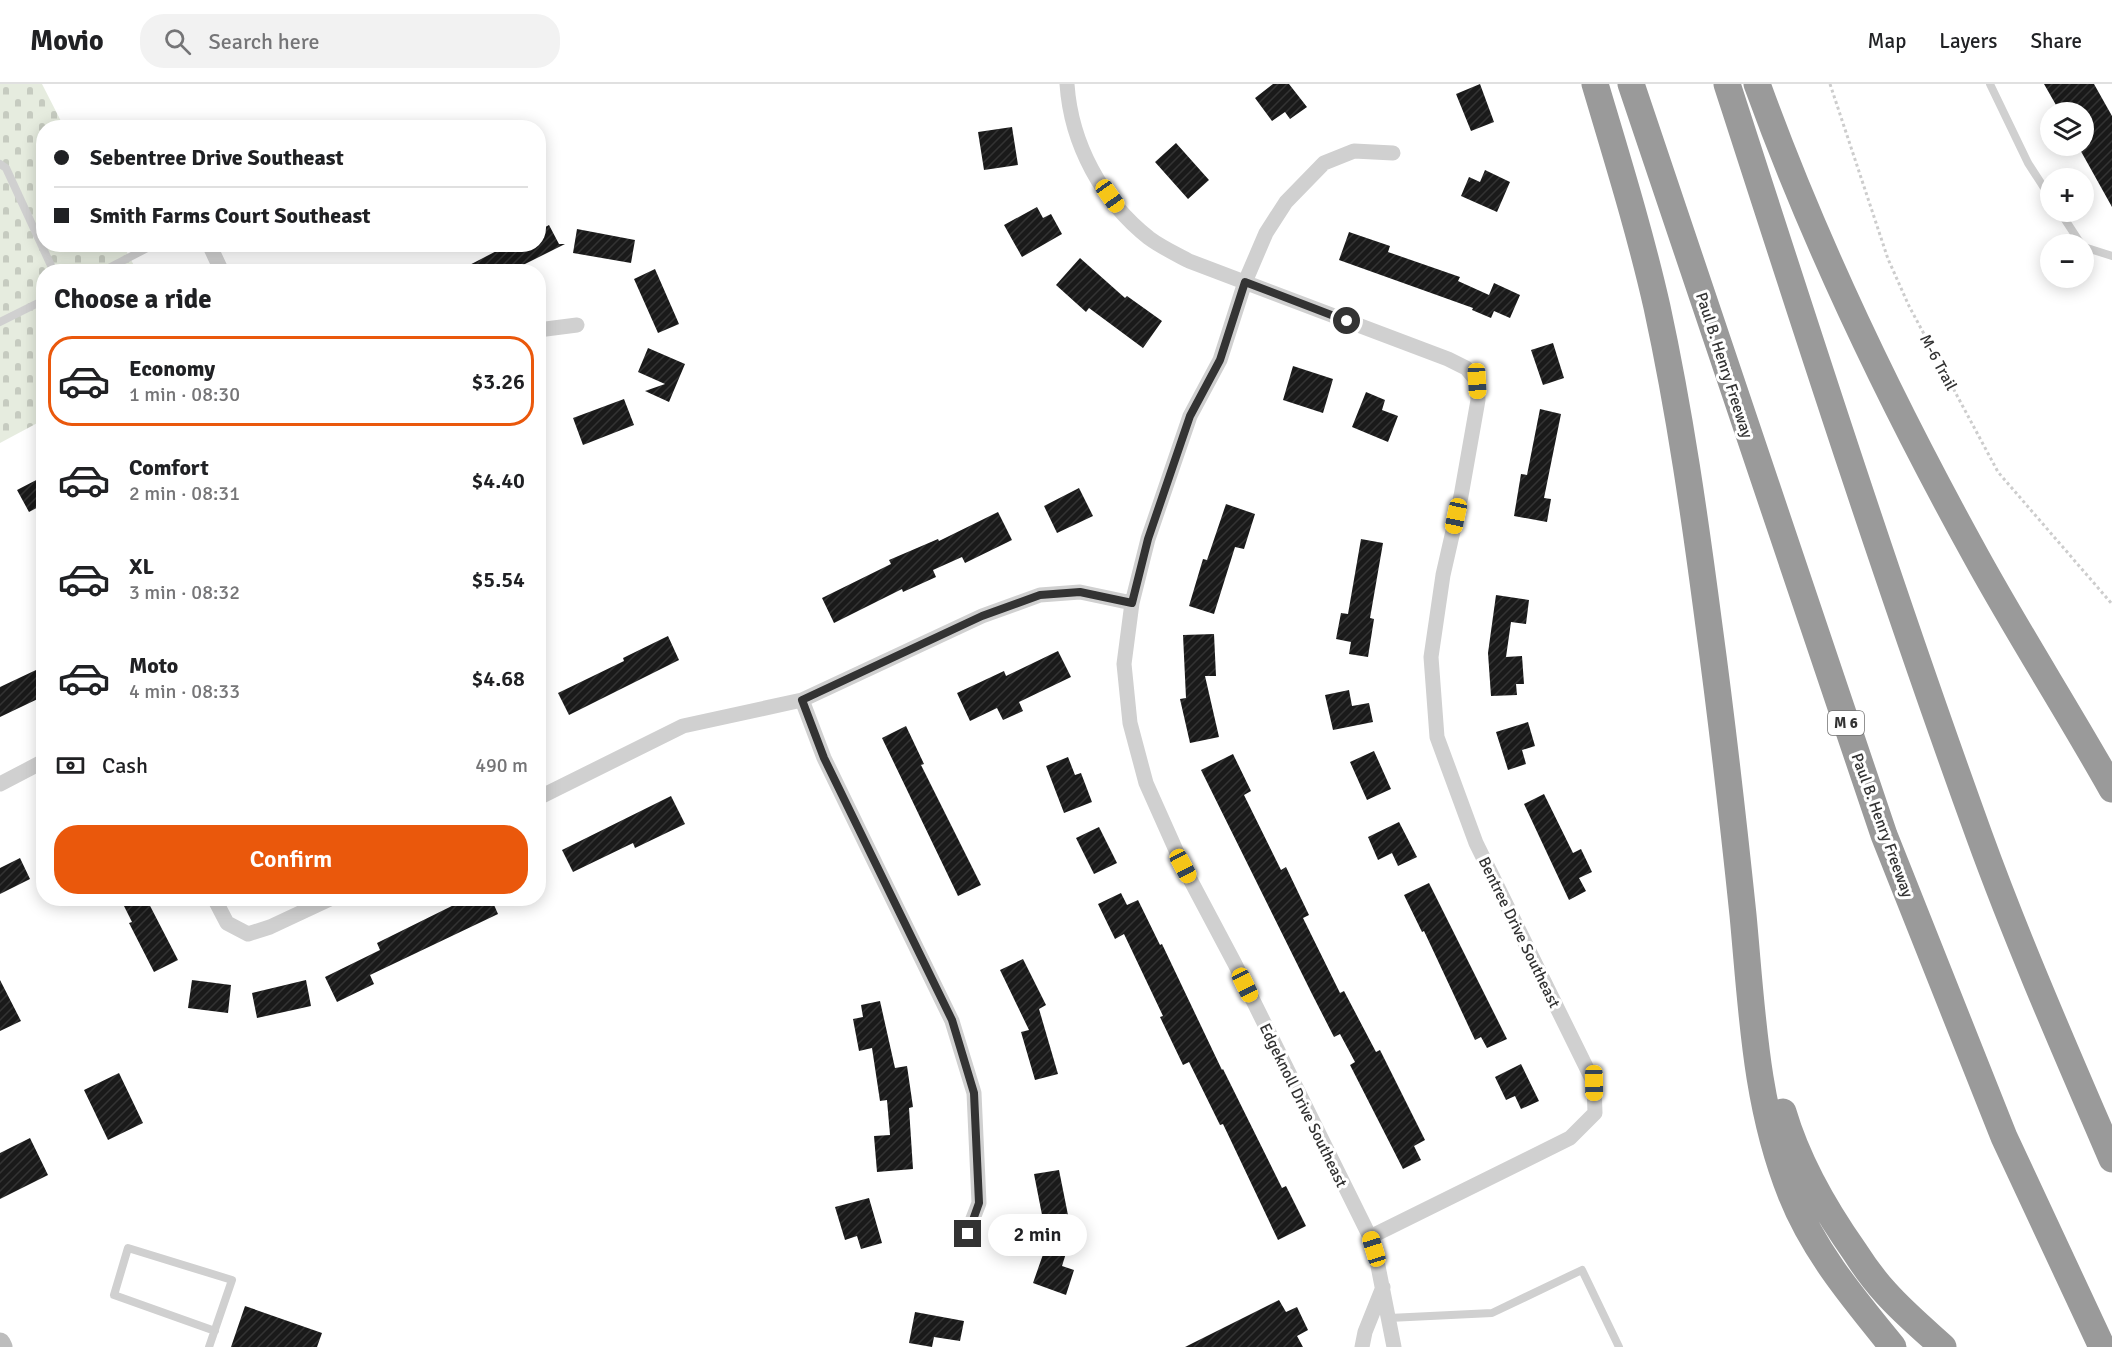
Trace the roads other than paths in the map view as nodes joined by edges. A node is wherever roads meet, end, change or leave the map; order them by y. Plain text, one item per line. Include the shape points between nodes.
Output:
1 (1067, 84) edge
2 (1595, 84) edge
3 (1631, 84) edge
4 (1727, 84) edge
5 (1757, 84) edge
6 (1990, 84) edge
7 (1393, 153) dead end
8 (0, 164) edge
9 (2040, 182) edge
10 (36, 233) edge
11 (2094, 250) edge
12 (140, 252) edge
13 (2112, 256) edge
14 (116, 264) edge
15 (1245, 282) junction
16 (36, 304) edge
17 (0, 322) edge
18 (577, 325) dead end
19 (546, 329) edge
20 (1132, 603) junction
21 (802, 700) junction
22 (2087, 745) junction
23 (36, 765) edge
24 (2112, 780) edge
25 (0, 784) edge
26 (2112, 789) edge
27 (546, 794) edge
28 (218, 906) edge
29 (315, 906) edge
30 (1743, 914) junction
31 (2112, 1160) edge
32 (968, 1234) dead end
33 (1370, 1238) junction
34 (1383, 1287) junction
35 (1389, 1318) junction
36 (215, 1331) junction
37 (0, 1343) edge
38 (2, 1347) edge
39 (209, 1347) edge
40 (1362, 1347) edge
41 (1394, 1347) edge
42 (1619, 1347) edge
43 (1893, 1347) edge
44 (1943, 1347) edge
45 (2102, 1347) edge

1 - 15 street via 1069,110 1088,166 1120,212 1150,239 1189,261
2 - 30 highway via 1656,305 1684,449
3 - 45 highway, Paul B. Henry Freeway / M 6 via 1884,836 2004,1137
4 - 31 highway via 1894,592 1980,837
5 - 22 highway via 1800,193 1899,409 1977,558
6 - 9 lane
7 - 15 street, Edgeknoll Drive Southeast via 1354,152 1324,163 1286,202 1266,233
8 - 10 lane via 6,168
11 - 13 lane
12 - 14 lane
15 - 20 street, Edgeknoll Drive Southeast via 1220,360 1190,416 1148,539
15 - 33 street, Bentree Drive Southeast via 1448,359 1466,368 1477,381 1478,400 1431,657 1437,737 1476,843 1594,1083 1595,1113 1570,1138
16 - 17 lane
18 - 19 street
20 - 21 street via 1080,592 1040,595 982,616
20 - 33 street, Edgeknoll Drive Southeast via 1124,664 1130,723 1146,783 1183,866
21 - 27 street via 683,726
21 - 32 street via 824,758 952,1020 974,1093 979,1203
22 - 24 highway
22 - 26 highway
23 - 25 street
28 - 29 street via 227,923 248,934
30 - 43 highway via 1756,1063 1778,1158 1791,1195 1825,1261
30 - 44 highway via 1779,1098 1805,1171 1842,1235 1884,1292
33 - 34 street, Edgeknoll Drive Southeast
34 - 35 street, Edgeknoll Drive Southeast
34 - 40 street
35 - 41 street, Edgeknoll Drive Southeast
35 - 42 lane via 1492,1313 1581,1270
36 - 36 lane via 232,1280 128,1248 114,1296
36 - 39 lane
37 - 38 main road

